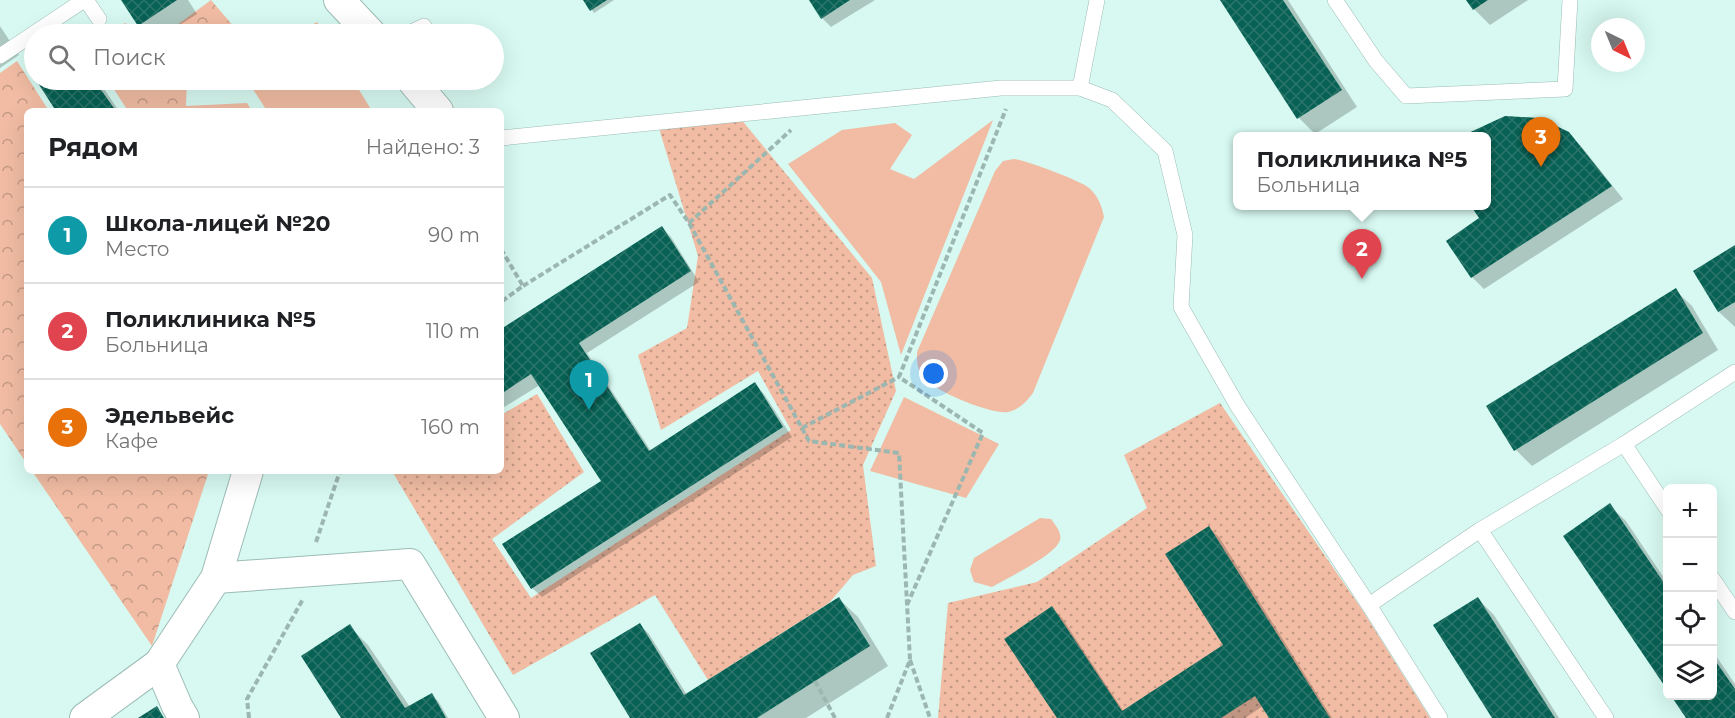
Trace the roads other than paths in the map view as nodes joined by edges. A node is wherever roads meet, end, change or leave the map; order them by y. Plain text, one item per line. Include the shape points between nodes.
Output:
1 (85, 0) edge
2 (339, 0) edge
3 (1097, 0) edge
4 (1335, 0) edge
5 (1570, 0) edge
6 (99, 19) dead end
7 (49, 24) edge
8 (362, 24) edge
9 (24, 40) edge
10 (0, 56) edge
11 (1080, 88) junction
12 (420, 90) edge
13 (435, 108) edge
14 (504, 138) edge
15 (1735, 372) edge
16 (1624, 444) junction
17 (247, 474) edge
18 (1663, 502) edge
19 (1480, 531) junction
20 (216, 578) junction
21 (1717, 584) edge
22 (1370, 605) junction
23 (1735, 612) edge
24 (159, 664) junction
25 (85, 718) edge
26 (184, 718) edge
27 (504, 718) edge
28 (1440, 718) edge
29 (1606, 718) edge

1 - 6 lane
1 - 7 lane
2 - 8 street
3 - 11 lane
4 - 5 lane via 1376,62 1406,96 1565,88
9 - 10 lane
11 - 14 lane via 1014,88
11 - 22 lane via 1112,100 1165,152 1185,235 1181,307 1237,405
12 - 13 street
15 - 16 lane
16 - 18 lane
16 - 19 lane
17 - 20 street
19 - 22 lane
19 - 29 lane
20 - 24 street
20 - 27 street via 410,564
21 - 23 lane
22 - 28 lane
24 - 25 street
24 - 26 street

